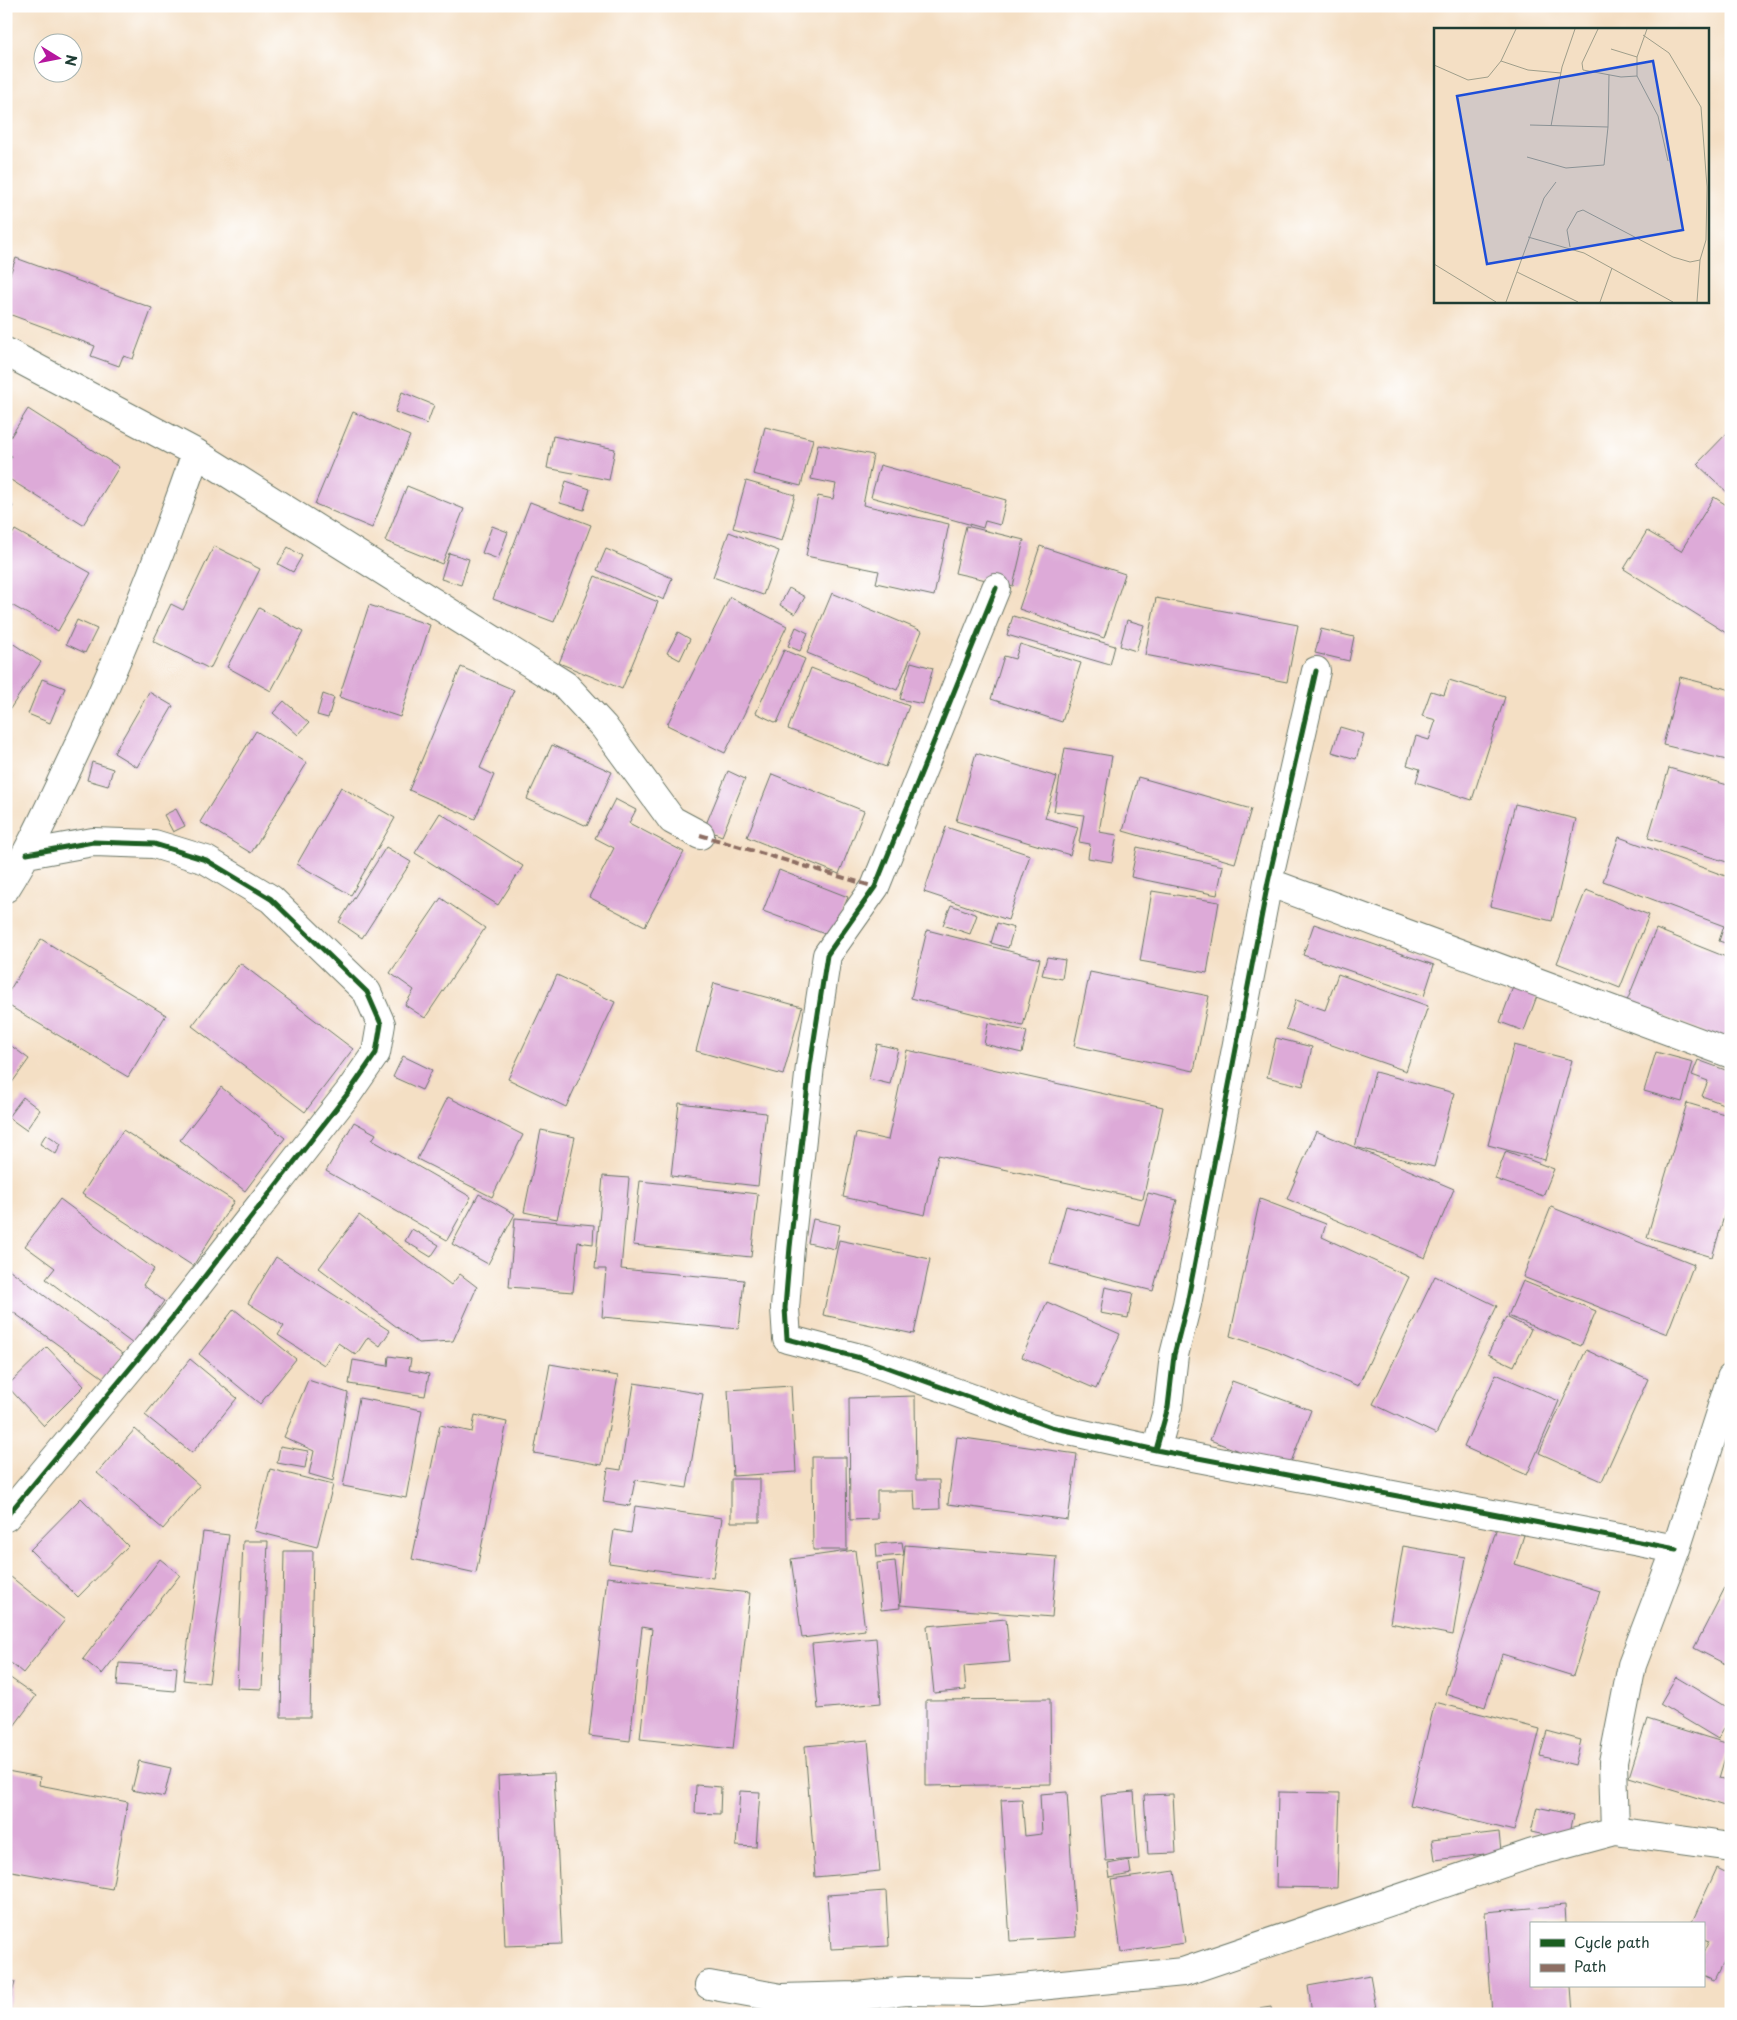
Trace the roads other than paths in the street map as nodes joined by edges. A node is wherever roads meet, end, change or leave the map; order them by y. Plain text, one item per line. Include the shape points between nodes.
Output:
1 (6, 352) edge
2 (196, 453) junction
3 (996, 588) dead end
4 (1316, 670) dead end
5 (700, 835) dead end
6 (27, 854) junction
7 (1268, 882) junction
8 (6, 888) edge
9 (1731, 1054) edge
10 (1731, 1378) edge
11 (1156, 1450) junction
12 (6, 1516) edge
13 (1676, 1549) junction
14 (1615, 1831) junction
15 (1731, 1847) edge
16 (709, 1985) dead end

1 - 2 street
2 - 5 street via 565,685 604,727 672,820
2 - 6 street via 164,545 105,689
3 - 11 street via 875,887 826,955 790,1247 785,1308 787,1339 864,1359 1051,1427
4 - 7 street
6 - 8 street
6 - 12 street via 93,842 154,844 206,860 271,899 367,992 381,1024 376,1054 349,1092 172,1318
7 - 9 street
7 - 11 street via 1187,1304 1174,1355 1168,1407
10 - 13 street
11 - 13 street
13 - 14 street via 1632,1665 1612,1762
14 - 15 street
14 - 16 street via 1533,1853 1183,1972 980,1992 907,1991 856,1996 781,1998

